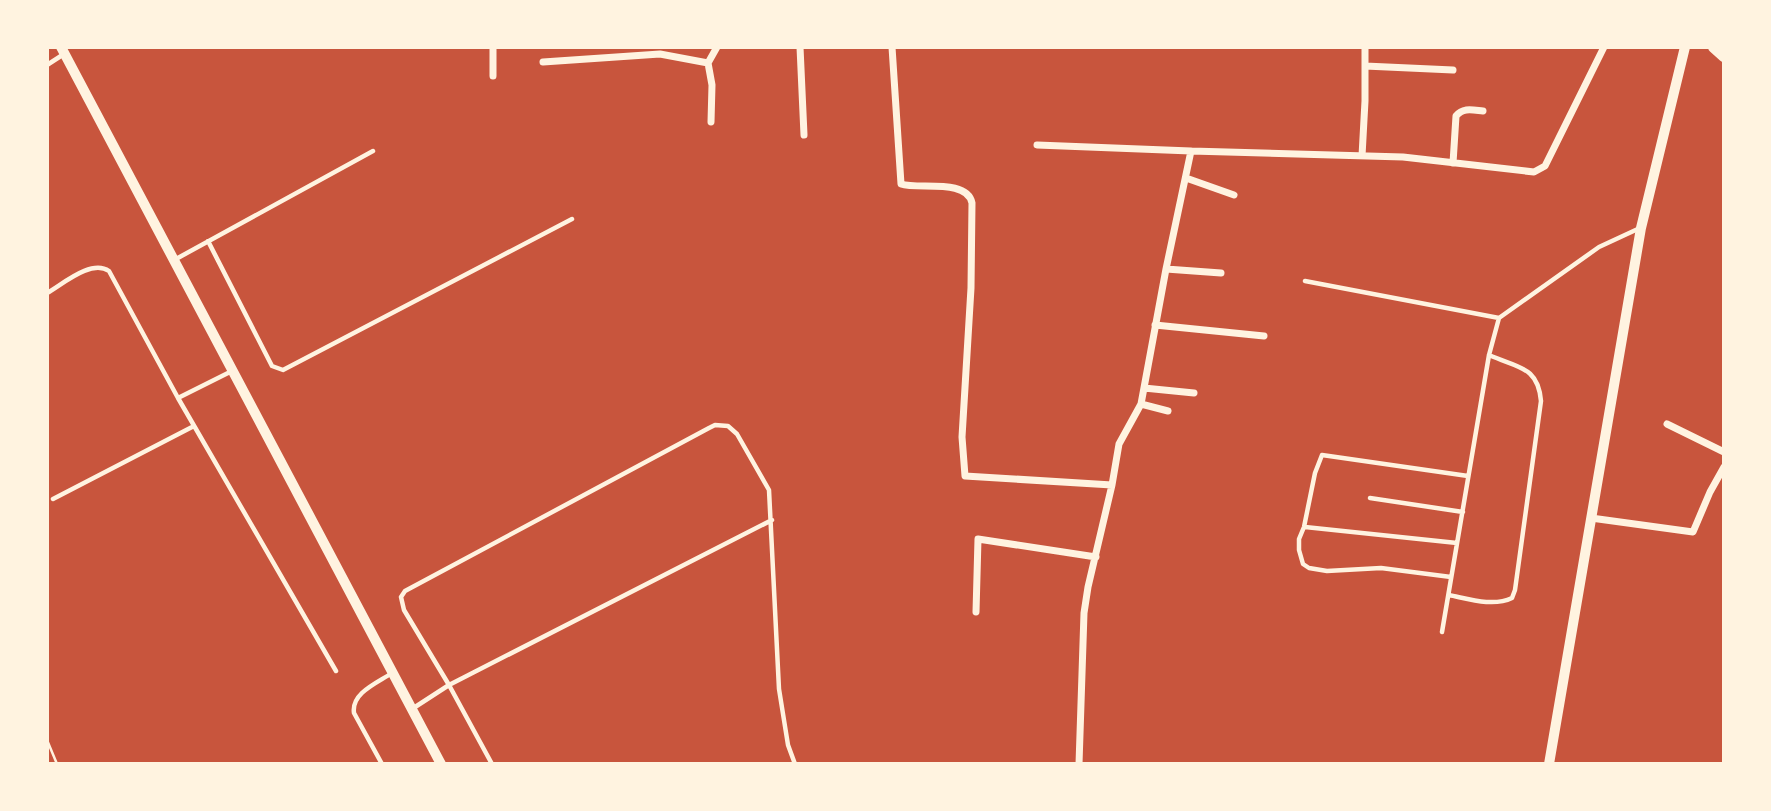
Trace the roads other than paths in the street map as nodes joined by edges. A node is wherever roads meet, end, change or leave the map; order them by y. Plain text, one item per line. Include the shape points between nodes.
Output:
1 (493, 47) edge
2 (717, 47) edge
3 (800, 47) edge
4 (892, 47) edge
5 (1365, 47) edge
6 (1604, 47) edge
7 (1685, 47) edge
8 (1714, 47) edge
9 (660, 50) edge
10 (63, 51) edge
11 (1724, 56) edge
12 (543, 62) dead end
13 (708, 62) junction
14 (47, 65) edge
15 (1365, 66) junction
16 (1452, 70) dead end
17 (493, 76) dead end
18 (1483, 111) dead end
19 (710, 122) dead end
20 (804, 135) dead end
21 (1037, 145) dead end
22 (373, 151) dead end
23 (1191, 151) junction
24 (1362, 156) junction
25 (1453, 163) junction
26 (1186, 178) junction
27 (1234, 195) dead end
28 (572, 219) dead end
29 (1641, 228) junction
30 (208, 241) junction
31 (175, 259) junction
32 (1166, 270) junction
33 (1221, 273) dead end
34 (1305, 281) dead end
35 (47, 293) edge
36 (1499, 318) junction
37 (1155, 326) junction
38 (1264, 336) dead end
39 (1489, 355) junction
40 (233, 371) junction
41 (1144, 388) junction
42 (1194, 393) dead end
43 (178, 398) junction
44 (1141, 404) junction
45 (1168, 411) dead end
46 (1667, 424) dead end
47 (194, 426) junction
48 (1724, 452) edge
49 (1724, 467) edge
50 (1468, 476) junction
51 (1112, 485) junction
52 (1370, 498) dead end
53 (53, 499) dead end
54 (1463, 512) junction
55 (1591, 518) junction
56 (772, 520) junction
57 (1304, 527) junction
58 (1457, 542) junction
59 (1096, 557) junction
60 (1451, 577) junction
61 (1449, 595) junction
62 (976, 612) dead end
63 (1442, 632) dead end
64 (336, 671) dead end
65 (392, 672) junction
66 (449, 685) junction
67 (412, 709) junction
68 (382, 764) edge
69 (442, 764) edge
70 (492, 764) edge
71 (795, 764) edge
72 (1079, 764) edge
73 (1549, 764) edge

1 - 17 street
2 - 13 street
3 - 20 street
4 - 51 street via 901,184 931,184 971,197 962,438 965,476
5 - 15 street
6 - 25 street via 1541,171
7 - 29 street
8 - 11 main road
9 - 12 street
9 - 13 street
10 - 14 lane
10 - 31 street
13 - 19 street
15 - 16 street
15 - 24 street
18 - 25 street via 1466,109 1456,116
21 - 23 street
22 - 30 lane
23 - 24 street
23 - 26 street
24 - 25 street
26 - 27 street
26 - 32 street
28 - 30 lane via 283,370 272,366
29 - 36 lane via 1599,247
29 - 55 street
30 - 31 lane
31 - 40 street
32 - 33 street
32 - 37 street
34 - 36 lane
35 - 43 lane via 90,268 109,271
36 - 39 lane
37 - 38 street
37 - 41 street
39 - 50 lane
39 - 61 lane via 1532,373 1538,380 1541,401 1515,590 1512,598 1500,602
40 - 43 lane
40 - 65 street
41 - 42 street
41 - 44 street
43 - 47 lane
44 - 45 street
44 - 51 street via 1119,444
46 - 48 street
47 - 53 lane
47 - 64 lane
49 - 55 street via 1693,532
50 - 54 lane
50 - 57 lane via 1322,455
51 - 59 street
52 - 54 lane
54 - 58 lane
55 - 73 street
56 - 66 lane
56 - 66 lane via 769,490 737,434 728,426 709,428 405,591 401,597 404,610
56 - 71 lane via 779,689
57 - 58 lane
57 - 60 lane via 1299,550 1309,568 1381,568
58 - 60 lane
59 - 62 street via 978,539
59 - 72 street via 1084,613
60 - 61 lane
61 - 63 lane
65 - 67 street
65 - 68 lane via 360,694 353,708
66 - 67 lane
66 - 70 lane
67 - 69 street

